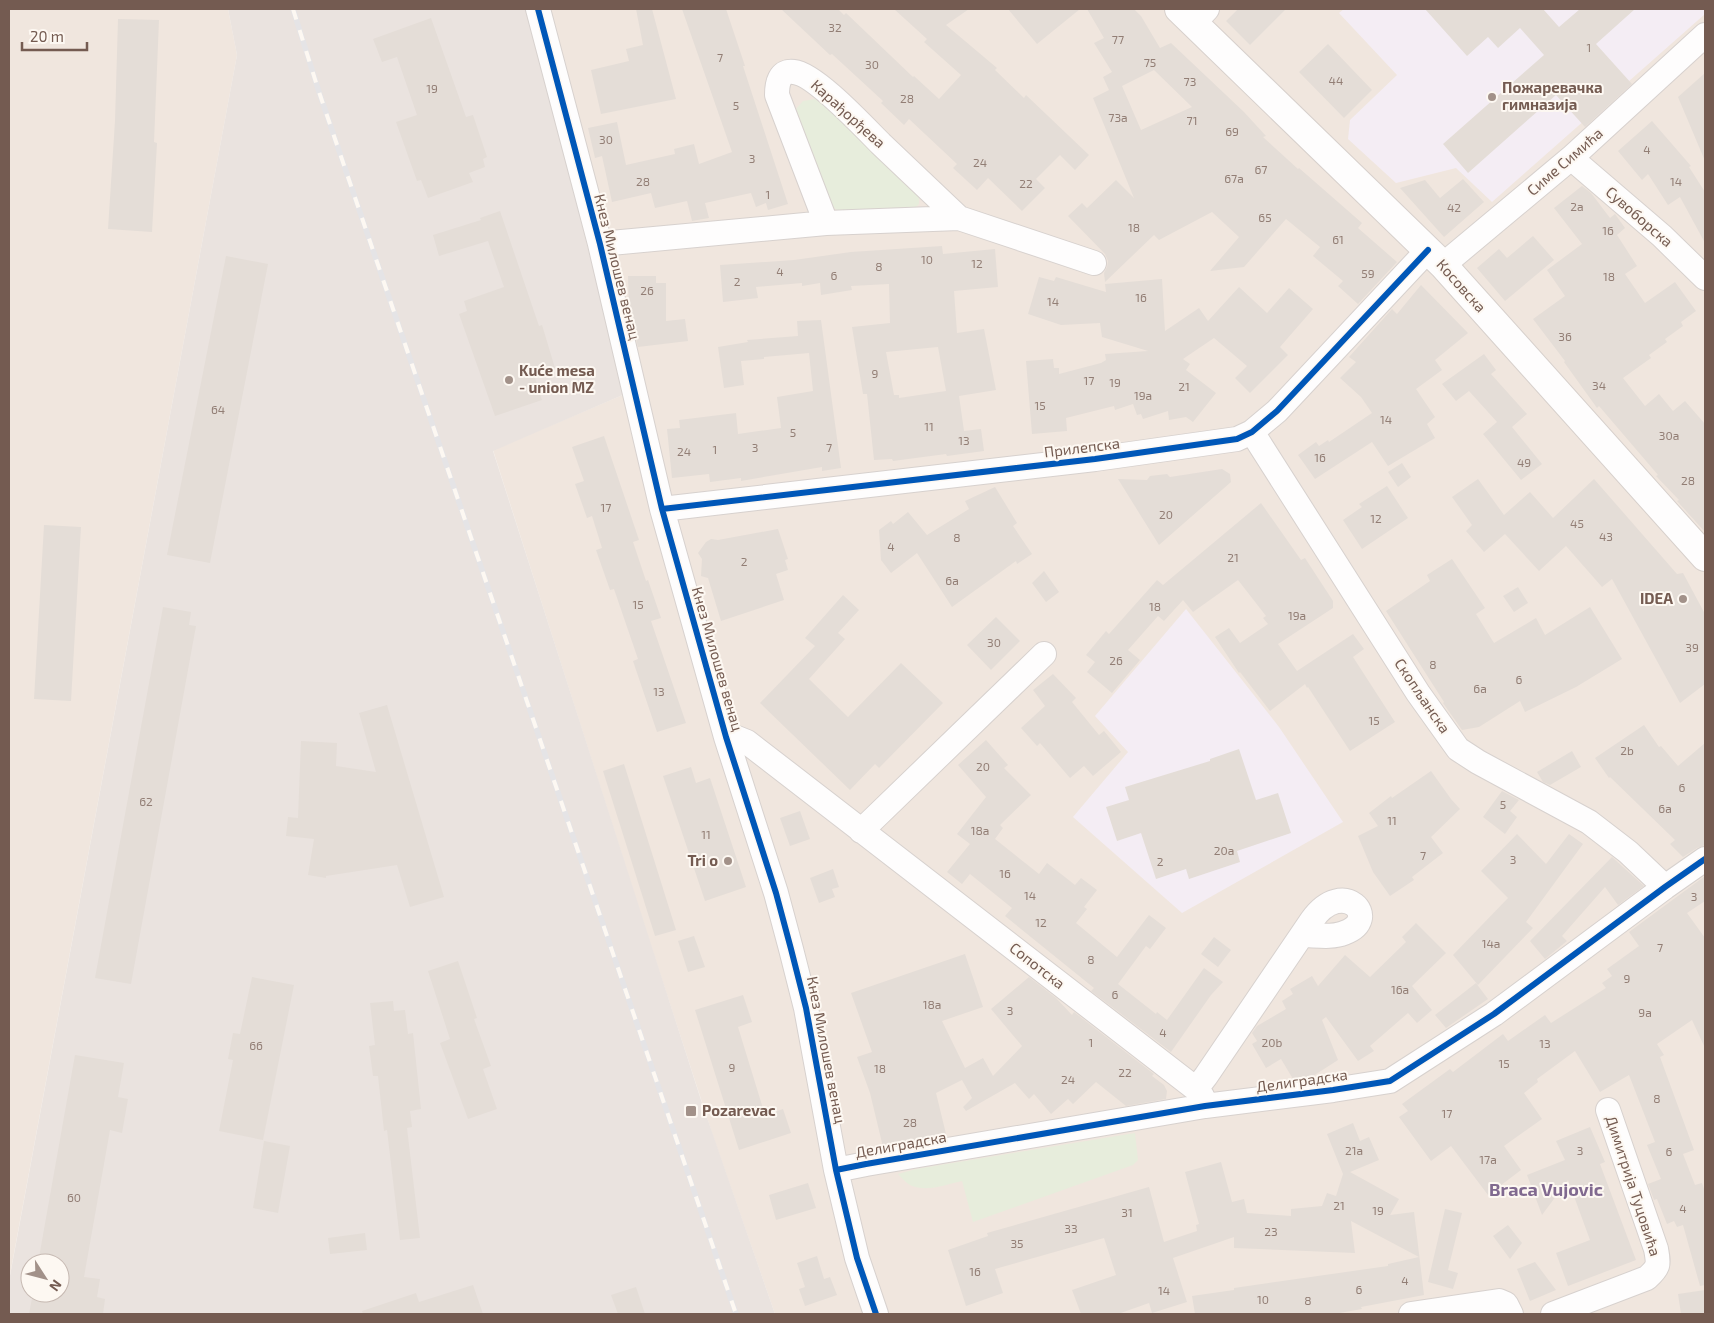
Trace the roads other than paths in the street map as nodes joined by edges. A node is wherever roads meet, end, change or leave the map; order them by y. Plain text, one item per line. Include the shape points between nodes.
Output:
1 (538, 9) edge
2 (1193, 13) edge
3 (1705, 35) edge
4 (1571, 158) junction
5 (958, 218) junction
6 (826, 223) junction
7 (600, 244) junction
8 (1436, 258) junction
9 (1094, 263) dead end
10 (1705, 278) edge
11 (1252, 432) junction
12 (662, 509) junction
13 (1705, 557) edge
14 (1044, 654) dead end
15 (726, 736) junction
16 (861, 831) junction
17 (1705, 859) edge
18 (1665, 887) junction
19 (1302, 935) dead end
20 (1200, 1098) junction
21 (1608, 1110) dead end
22 (836, 1170) junction
23 (876, 1314) edge
24 (1411, 1314) edge
25 (1511, 1314) edge
26 (1553, 1314) edge

1 - 7 street, Кнез Милошев венац
2 - 8 main road, Косовска
3 - 4 street, Симе Симића
4 - 8 street, Симе Симића
4 - 10 street, Сувоборска via 1662,236
5 - 6 street, Карађорђева
5 - 6 street, Карађорђева via 828,92 792,71 782,74 777,82 776,95
5 - 9 street, Карађорђева
6 - 7 street, Карађорђева
7 - 12 street, Кнез Милошев венац
8 - 11 street, Прилепска
8 - 13 main road, Косовска
11 - 12 street, Прилепска via 1237,439 1095,459
11 - 18 street, Скопљанска via 1458,749 1589,822 1628,852
12 - 15 street, Кнез Милошев венац
14 - 16 street
15 - 16 street, Сопотска via 747,742
15 - 22 street, Кнез Милошев венац via 796,966
16 - 20 street, Сопотска
17 - 18 street, Делиградска
18 - 20 street, Делиградска via 1494,1014 1390,1081 1333,1090
19 - 20 street
20 - 22 street, Делиградска
21 - 26 street, Димитрија Туцовића via 1659,1262 1647,1278
22 - 23 street, Кнез Милошев венац via 857,1258
24 - 25 street via 1499,1301 1506,1304

